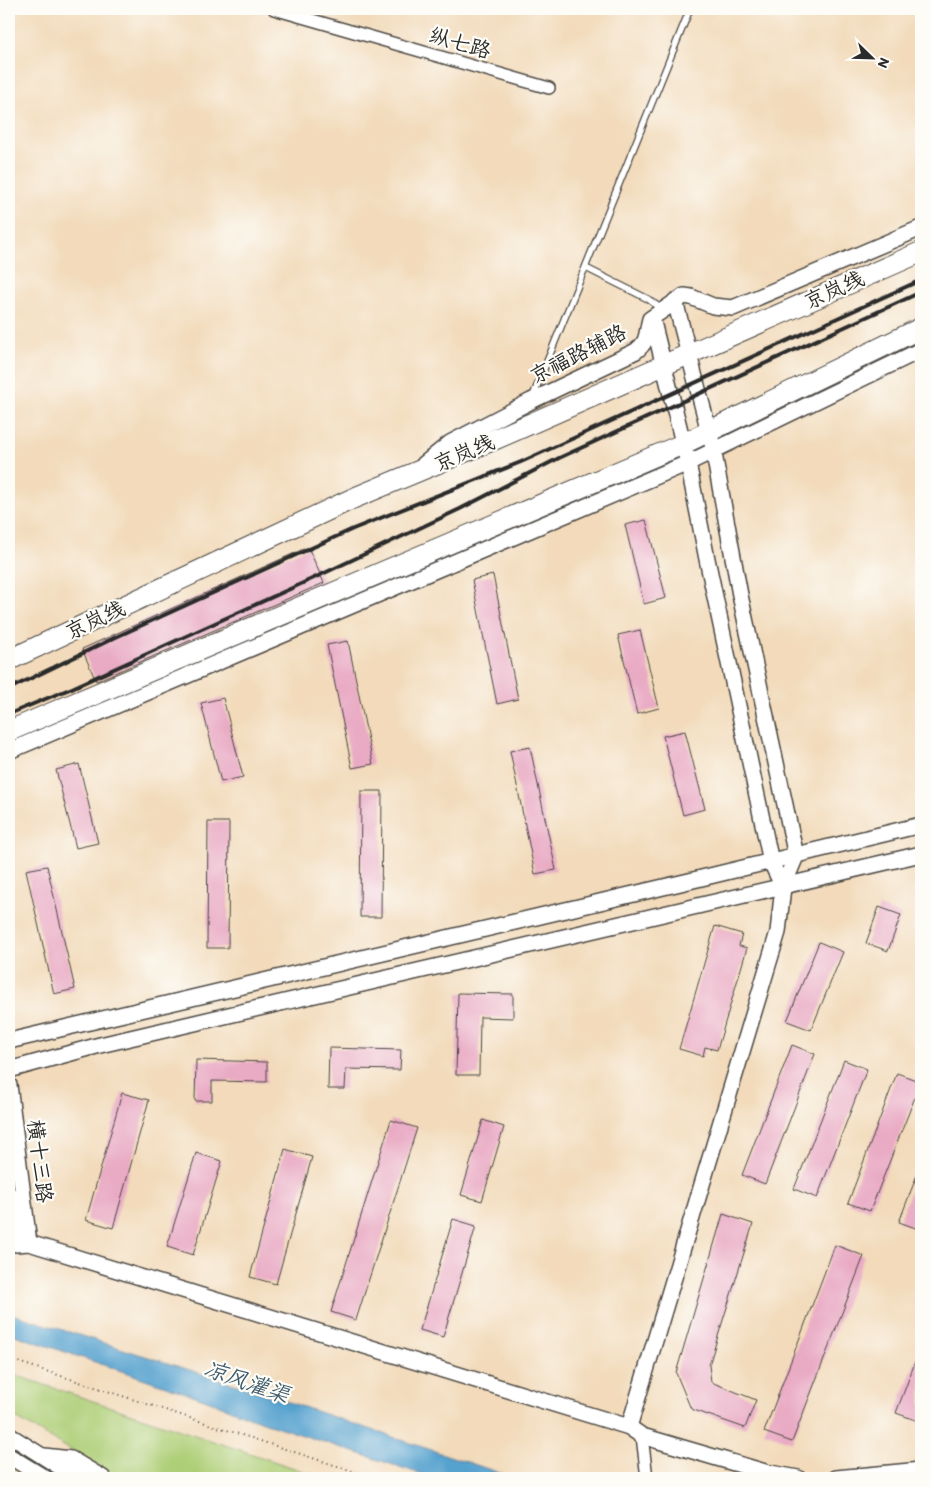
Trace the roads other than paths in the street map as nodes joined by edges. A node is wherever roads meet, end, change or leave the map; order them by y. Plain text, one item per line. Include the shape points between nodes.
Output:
1 (274, 9) edge
2 (690, 9) edge
3 (549, 88) dead end
4 (921, 228) edge
5 (921, 252) edge
6 (586, 268) junction
7 (663, 309) junction
8 (921, 328) edge
9 (921, 350) edge
10 (690, 354) junction
11 (663, 366) junction
12 (531, 401) junction
13 (709, 431) junction
14 (683, 444) junction
15 (714, 452) junction
16 (688, 463) junction
17 (410, 475) junction
18 (9, 660) edge
19 (9, 731) edge
20 (9, 751) edge
21 (921, 825) edge
22 (921, 854) edge
23 (796, 856) junction
24 (771, 862) junction
25 (783, 887) junction
26 (9, 1041) edge
27 (9, 1070) edge
28 (9, 1085) edge
29 (9, 1194) edge
30 (23, 1244) junction
31 (629, 1427) junction
32 (9, 1435) edge
33 (642, 1436) junction
34 (40, 1455) junction
35 (9, 1456) edge
36 (921, 1470) edge
37 (34, 1474) edge
38 (45, 1478) edge
39 (77, 1478) edge
40 (103, 1478) edge
41 (647, 1478) edge
42 (798, 1478) edge
43 (836, 1478) edge

1 - 3 street, 纵七路
2 - 6 lane
4 - 7 street via 740,306 722,308 687,296
5 - 10 highway, 京岚线
6 - 7 lane
6 - 12 lane
7 - 10 street
7 - 11 street
7 - 12 street, 京福路辅路 via 649,322 646,340 638,350
8 - 13 highway
9 - 15 street
10 - 11 highway, 京岚线
10 - 13 street
11 - 14 street
11 - 17 highway, 京岚线
12 - 17 street, 京福路辅路 via 450,443
13 - 14 highway
13 - 15 street
14 - 16 street
14 - 19 highway
15 - 16 street
15 - 23 street via 740,595
16 - 20 street
16 - 24 street
17 - 18 highway, 京岚线 via 354,498
21 - 23 street
22 - 25 street
23 - 24 street
23 - 25 street
24 - 25 street
24 - 26 street
25 - 27 street
25 - 31 street via 778,932
28 - 30 street, 横十三路
29 - 30 street, 横十三路
30 - 31 street
31 - 33 street
32 - 34 street
33 - 41 street
33 - 42 street via 765,1472
34 - 39 street
34 - 40 street via 71,1459
35 - 37 street
36 - 43 street
37 - 38 street

